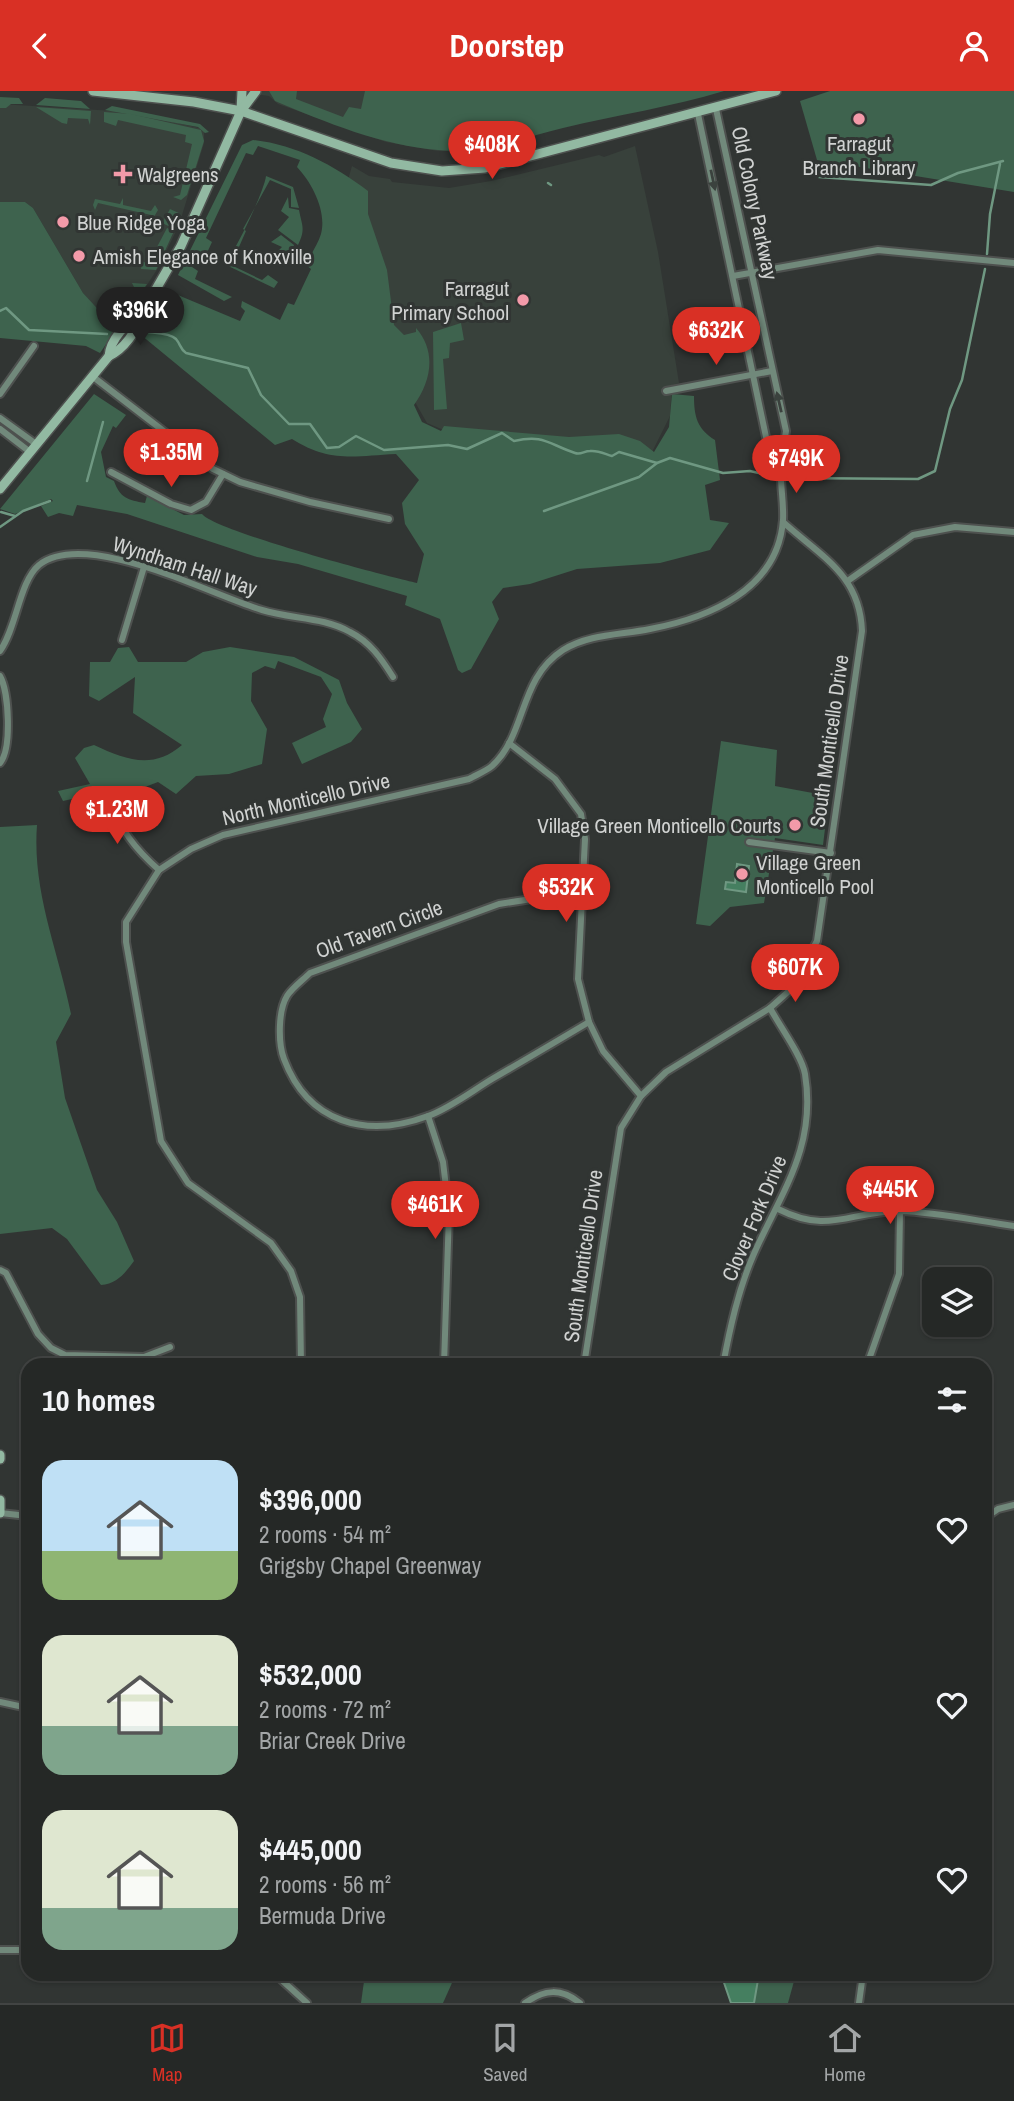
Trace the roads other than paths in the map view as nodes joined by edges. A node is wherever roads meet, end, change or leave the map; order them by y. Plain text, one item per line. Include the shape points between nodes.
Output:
1 (93, 91) edge
2 (242, 91) edge
3 (256, 91) edge
4 (776, 91) edge
5 (716, 109) junction
6 (241, 111) junction
7 (698, 114) junction
8 (1014, 263) edge
9 (752, 274) junction
10 (733, 277) junction
11 (34, 347) dead end
12 (772, 370) junction
13 (754, 374) junction
14 (92, 376) junction
15 (666, 391) dead end
16 (0, 394) edge
17 (0, 418) edge
18 (0, 429) edge
19 (33, 448) junction
20 (781, 469) junction
21 (111, 473) dead end
22 (223, 474) junction
23 (0, 489) edge
24 (389, 519) dead end
25 (783, 523) junction
26 (1014, 532) edge
27 (144, 568) junction
28 (849, 580) junction
29 (122, 640) dead end
30 (0, 651) edge
31 (0, 676) edge
32 (393, 677) dead end
33 (509, 743) junction
34 (0, 763) edge
35 (109, 799) dead end
36 (749, 842) dead end
37 (831, 853) junction
38 (159, 870) junction
39 (582, 899) junction
40 (770, 1008) junction
41 (589, 1021) junction
42 (641, 1096) junction
43 (428, 1116) junction
44 (778, 1209) junction
45 (900, 1211) junction
46 (1014, 1226) edge
47 (0, 1270) edge
48 (170, 1347) dead end
49 (301, 1358) edge
50 (443, 1358) edge
51 (585, 1358) edge
52 (724, 1358) edge
53 (869, 1358) edge
54 (0, 1500) edge
55 (1014, 1505) edge
56 (0, 1513) edge
57 (992, 1513) edge
58 (21, 1514) edge
59 (0, 1702) edge
60 (21, 1706) edge
61 (0, 1950) edge
62 (21, 1950) edge
63 (283, 1981) edge
64 (862, 1981) edge
65 (307, 2003) edge
66 (526, 2003) edge
67 (580, 2003) edge
68 (859, 2003) edge

1 - 6 main road
2 - 6 main road
3 - 6 main road
4 - 5 main road
5 - 7 main road
5 - 9 street, Old Colony Parkway
6 - 7 main road via 391,163 442,171 485,168
6 - 14 main road via 181,246 141,315 132,319 110,346 109,356
7 -> 10 street, Old Colony Parkway
8 - 9 street via 878,250
9 - 10 street
9 - 12 street, Old Colony Parkway
10 - 13 street, Old Colony Parkway
11 - 16 street
12 - 13 street
20 -> 12 street, Old Colony Parkway via 786,431
13 - 15 street
13 - 20 street, Old Colony Parkway via 766,436
14 - 19 main road
14 - 22 street
17 - 19 street
18 - 19 street
19 - 23 main road
20 - 25 street, Old Colony Parkway
21 - 22 street via 171,505 191,510 206,502
22 - 24 street via 310,502
25 - 28 street, South Monticello Drive
25 - 33 street, North Monticello Drive via 774,552 755,583 730,603 698,618 589,638 562,651 541,670 527,692
26 - 28 street via 956,527 913,535
27 - 29 street
27 - 30 street, Wyndham Hall Way via 89,554 57,557 39,565 28,579 10,637
27 - 32 street, Wyndham Hall Way via 264,611 347,630 366,641
28 - 37 street, South Monticello Drive via 861,607 862,631
31 - 34 street via 8,745
33 - 38 street, North Monticello Drive via 492,766 469,779 223,835
33 - 39 street via 555,779 581,814
35 - 38 street via 130,841
36 - 37 street
37 - 40 street, South Monticello Drive via 817,941 789,991
38 - 49 street, North Monticello Drive via 126,922 126,942 161,1141 188,1183 271,1244 291,1271 300,1297
39 - 41 street via 578,979
39 - 43 street, Old Tavern Circle via 538,898 499,905 310,974 286,997 281,1051 289,1074 324,1113 373,1128
40 - 42 street, South Monticello Drive via 666,1072
40 - 44 street, Clover Fork Drive via 805,1072 806,1125 799,1163
41 - 42 street via 603,1051
41 - 43 street, Old Tavern Circle
42 - 51 street, South Monticello Drive via 621,1128 613,1163
43 - 50 street via 443,1162 449,1212
44 - 45 street via 818,1224
44 - 52 street, Clover Fork Drive via 753,1256 733,1313
45 - 46 street
45 - 53 street via 899,1274
47 - 48 street via 6,1273 38,1334 65,1355 144,1357
54 - 56 main road
55 - 57 street
56 - 58 street
59 - 60 street
61 - 62 street
63 - 65 street
64 - 68 street
66 - 67 street via 538,1994 556,1991

